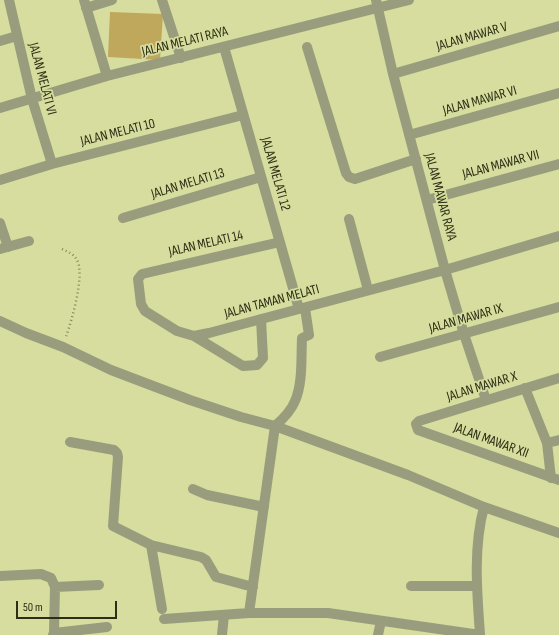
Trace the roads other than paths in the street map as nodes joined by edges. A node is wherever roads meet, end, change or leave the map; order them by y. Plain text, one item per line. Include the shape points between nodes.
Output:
1 (9, 0) edge
2 (112, 0) edge
3 (162, 0) edge
4 (409, 0) edge
5 (85, 4) edge
6 (378, 4) edge
7 (559, 26) edge
8 (17, 36) junction
9 (0, 40) edge
10 (224, 47) junction
11 (308, 47) dead end
12 (181, 58) junction
13 (393, 74) junction
14 (108, 76) junction
15 (559, 93) edge
16 (32, 99) junction
17 (0, 108) edge
18 (243, 115) junction
19 (409, 135) junction
20 (416, 159) junction
21 (52, 164) junction
22 (559, 164) edge
23 (261, 177) junction
24 (0, 180) edge
25 (427, 200) junction
26 (123, 218) dead end
27 (349, 219) dead end
28 (0, 223) edge
29 (559, 236) edge
30 (29, 241) dead end
31 (280, 242) junction
32 (4, 248) edge
33 (445, 270) junction
34 (368, 290) junction
35 (559, 307) edge
36 (302, 308) junction
37 (260, 319) junction
38 (0, 321) edge
39 (464, 334) junction
40 (194, 336) junction
41 (380, 357) dead end
42 (559, 378) edge
43 (525, 388) junction
44 (486, 400) junction
45 (416, 424) joint
46 (275, 426) junction
47 (559, 440) edge
48 (70, 442) dead end
49 (547, 443) junction
50 (555, 479) edge
51 (193, 489) dead end
52 (264, 507) junction
53 (484, 507) junction
54 (559, 533) edge
55 (151, 545) junction
56 (0, 576) edge
57 (99, 585) dead end
58 (411, 586) dead end
59 (477, 586) junction
60 (55, 587) junction
61 (253, 588) junction
62 (162, 609) dead end
63 (249, 613) junction
64 (224, 615) junction
65 (164, 619) dead end
66 (381, 621) junction
67 (108, 627) dead end
68 (53, 634) edge
69 (222, 635) edge
70 (378, 635) edge
71 (480, 635) edge

1 - 8 street, JALAN MELATI VI
2 - 5 street
3 - 12 street
4 - 6 street, JALAN MELATI RAYA
5 - 14 street
6 - 10 street, JALAN MELATI RAYA
6 - 13 street, JALAN MAWAR RAYA
7 - 13 street, JALAN MAWAR V
8 - 9 street
8 - 16 street, JALAN MELATI VI
10 - 12 street, JALAN MELATI RAYA
10 - 18 street, JALAN MELATI 12
11 - 20 street via 349,178 355,179
12 - 14 street, JALAN MELATI RAYA
13 - 19 street, JALAN MAWAR RAYA
14 - 16 street, JALAN MELATI RAYA
15 - 19 street, JALAN MAWAR VI
16 - 17 street, JALAN MELATI RAYA
16 - 21 street, JALAN MELATI VI
18 - 21 street, JALAN MELATI 10
18 - 23 street, JALAN MELATI 12
19 - 20 street, JALAN MAWAR RAYA
20 - 25 street, JALAN MAWAR RAYA
21 - 24 street, JALAN MELATI 10
22 - 25 street, JALAN MAWAR VII
23 - 26 street, JALAN MELATI 13
23 - 31 street, JALAN MELATI 12
25 - 33 street, JALAN MAWAR RAYA
27 - 34 street
28 - 32 street
29 - 33 street, JALAN TAMAN MELATI
30 - 32 street
31 - 36 street, JALAN MELATI 12
31 - 40 street, JALAN MELATI 14 via 139,276 140,304 145,311 177,331
33 - 34 street, JALAN TAMAN MELATI
33 - 39 street, JALAN MAWAR RAYA
34 - 36 street, JALAN TAMAN MELATI
35 - 39 street, JALAN MAWAR IX
36 - 37 street, JALAN TAMAN MELATI
36 - 46 street, JALAN MELATI 12 via 309,336 302,338 300,380 295,401
37 - 40 street, JALAN TAMAN MELATI
37 - 40 street via 263,358 257,365 243,366
38 - 46 street via 110,370 190,400
39 - 41 street, JALAN MAWAR IX
39 - 44 street, JALAN MAWAR RAYA
42 - 43 street, JALAN MAWAR X
43 - 44 street, JALAN MAWAR X
43 - 49 street
44 - 45 street, JALAN MAWAR X via 419,420
45 - 50 street, JALAN MAWAR XII via 418,430
46 - 52 street
46 - 53 street via 408,475
47 - 49 street
48 - 55 street via 114,450 117,453 113,526
49 - 50 street
51 - 52 street
52 - 61 street
53 - 54 street
53 - 59 street via 480,526
55 - 61 street via 204,558 216,577
55 - 62 street
56 - 60 street via 41,574 51,578
57 - 60 street
58 - 59 street
59 - 71 street
60 - 68 street
61 - 63 street
63 - 64 street
63 - 66 street via 328,613
64 - 65 street
64 - 69 street
66 - 70 street
66 - 71 street
67 - 68 street

